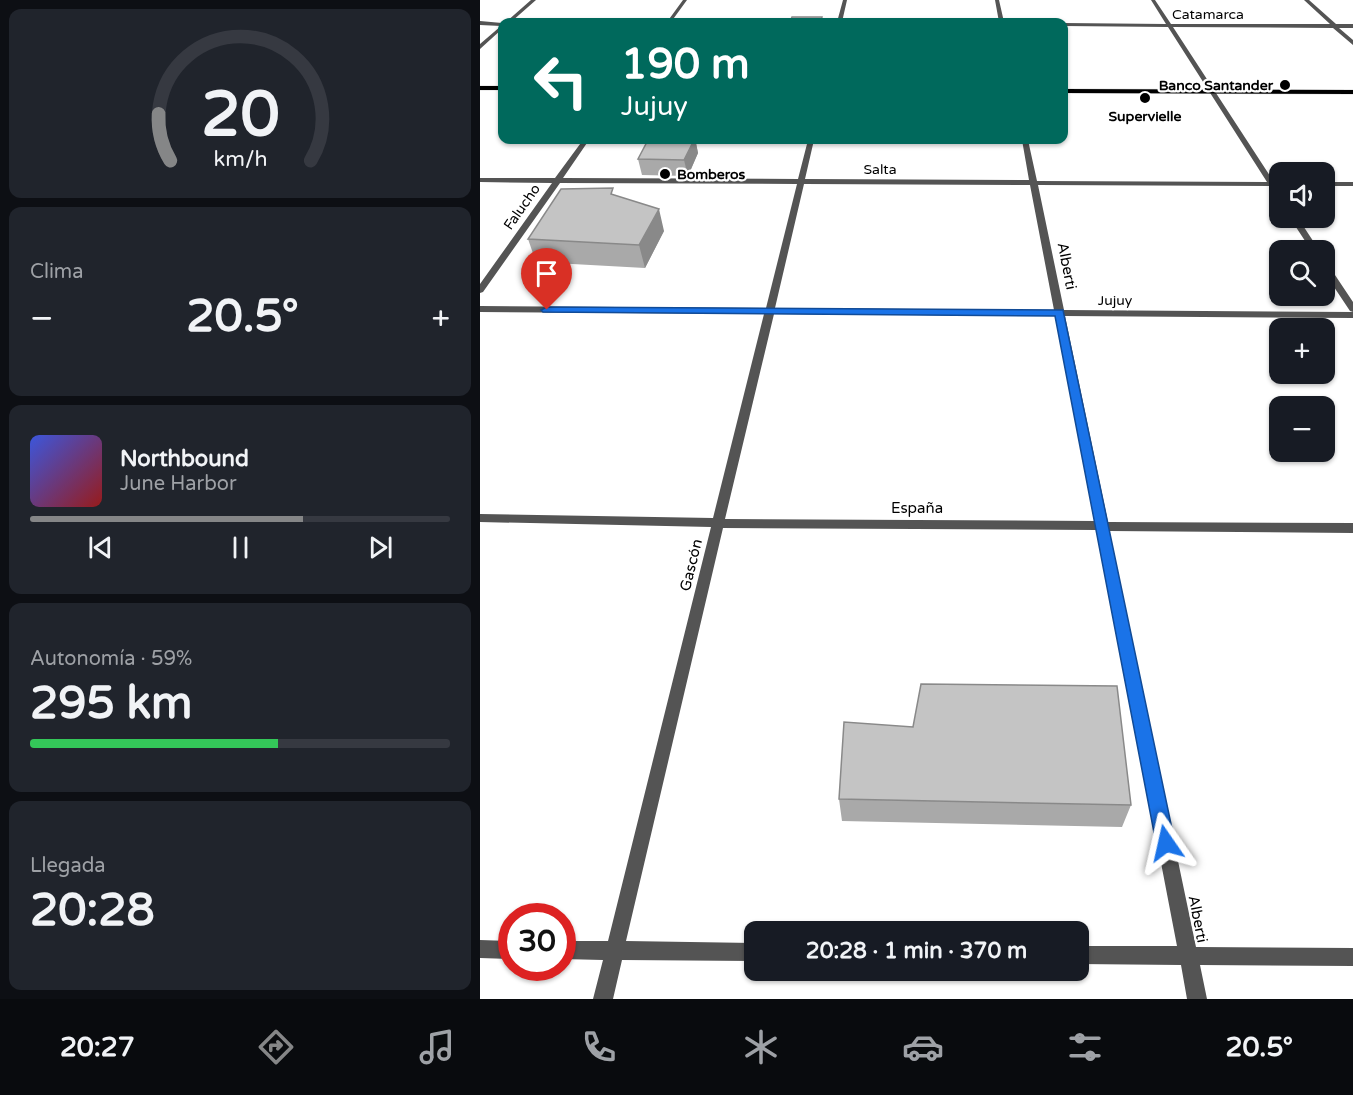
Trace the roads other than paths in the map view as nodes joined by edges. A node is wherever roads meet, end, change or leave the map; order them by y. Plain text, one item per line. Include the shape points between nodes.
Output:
1 (534, 0) edge
2 (685, 0) edge
3 (844, 0) edge
4 (997, 0) edge
5 (1153, 0) edge
6 (1306, 0) edge
7 (513, 18) edge
8 (672, 18) edge
9 (840, 18) edge
10 (1001, 18) edge
11 (480, 24) edge
12 (498, 25) edge
13 (1068, 25) edge
14 (1169, 26) junction
15 (1334, 26) junction
16 (1353, 26) edge
17 (498, 29) edge
18 (1353, 43) edge
19 (480, 47) edge
20 (480, 88) edge
21 (498, 88) edge
22 (1068, 91) edge
23 (1212, 92) junction
24 (1353, 92) edge
25 (583, 144) edge
26 (810, 144) edge
27 (1026, 144) edge
28 (1269, 174) edge
29 (480, 180) edge
30 (557, 181) junction
31 (800, 182) junction
32 (1034, 183) junction
33 (1269, 184) edge
34 (1335, 184) edge
35 (1353, 184) edge
36 (1335, 282) edge
37 (480, 290) edge
38 (480, 309) edge
39 (1353, 309) edge
40 (769, 311) junction
41 (1060, 313) junction
42 (1353, 315) edge
43 (480, 518) edge
44 (718, 523) junction
45 (1102, 526) junction
46 (1353, 528) edge
47 (480, 949) edge
48 (498, 950) edge
49 (576, 950) edge
50 (615, 951) junction
51 (744, 952) edge
52 (1089, 955) edge
53 (1189, 956) junction
54 (1353, 957) edge
55 (603, 999) edge
56 (1197, 999) edge

1 - 7 street
2 - 8 street
3 - 9 street
4 - 10 street
5 - 14 street
6 - 15 street
11 - 12 street
13 - 14 street, Catamarca
14 - 15 street, Catamarca
14 - 23 street
15 - 16 street, Catamarca
15 - 18 street
17 - 19 street
20 - 21 main road
22 - 23 main road
23 - 24 main road
23 - 28 street
25 - 30 street, Falucho
26 - 31 street, Gascón
27 - 32 street, Alberti
29 - 30 street, Salta
30 - 31 street, Salta
30 - 37 street, Falucho
31 - 32 street, Salta
31 - 40 street, Gascón
32 - 33 street, Salta
32 - 41 street, Alberti
34 - 35 street
36 - 39 street
38 - 40 street, Jujuy
40 - 41 street, Jujuy
40 - 44 street, Gascón
41 - 42 street, Jujuy
41 - 45 street, Alberti
43 - 44 street, España
44 - 45 street, España
44 - 50 street, Gascón
45 - 46 street, España
45 - 53 street, Alberti
47 - 48 street
49 - 50 street
50 - 51 street
50 - 55 street, Gascón
52 - 53 street
53 - 54 street
53 - 56 street, Alberti

